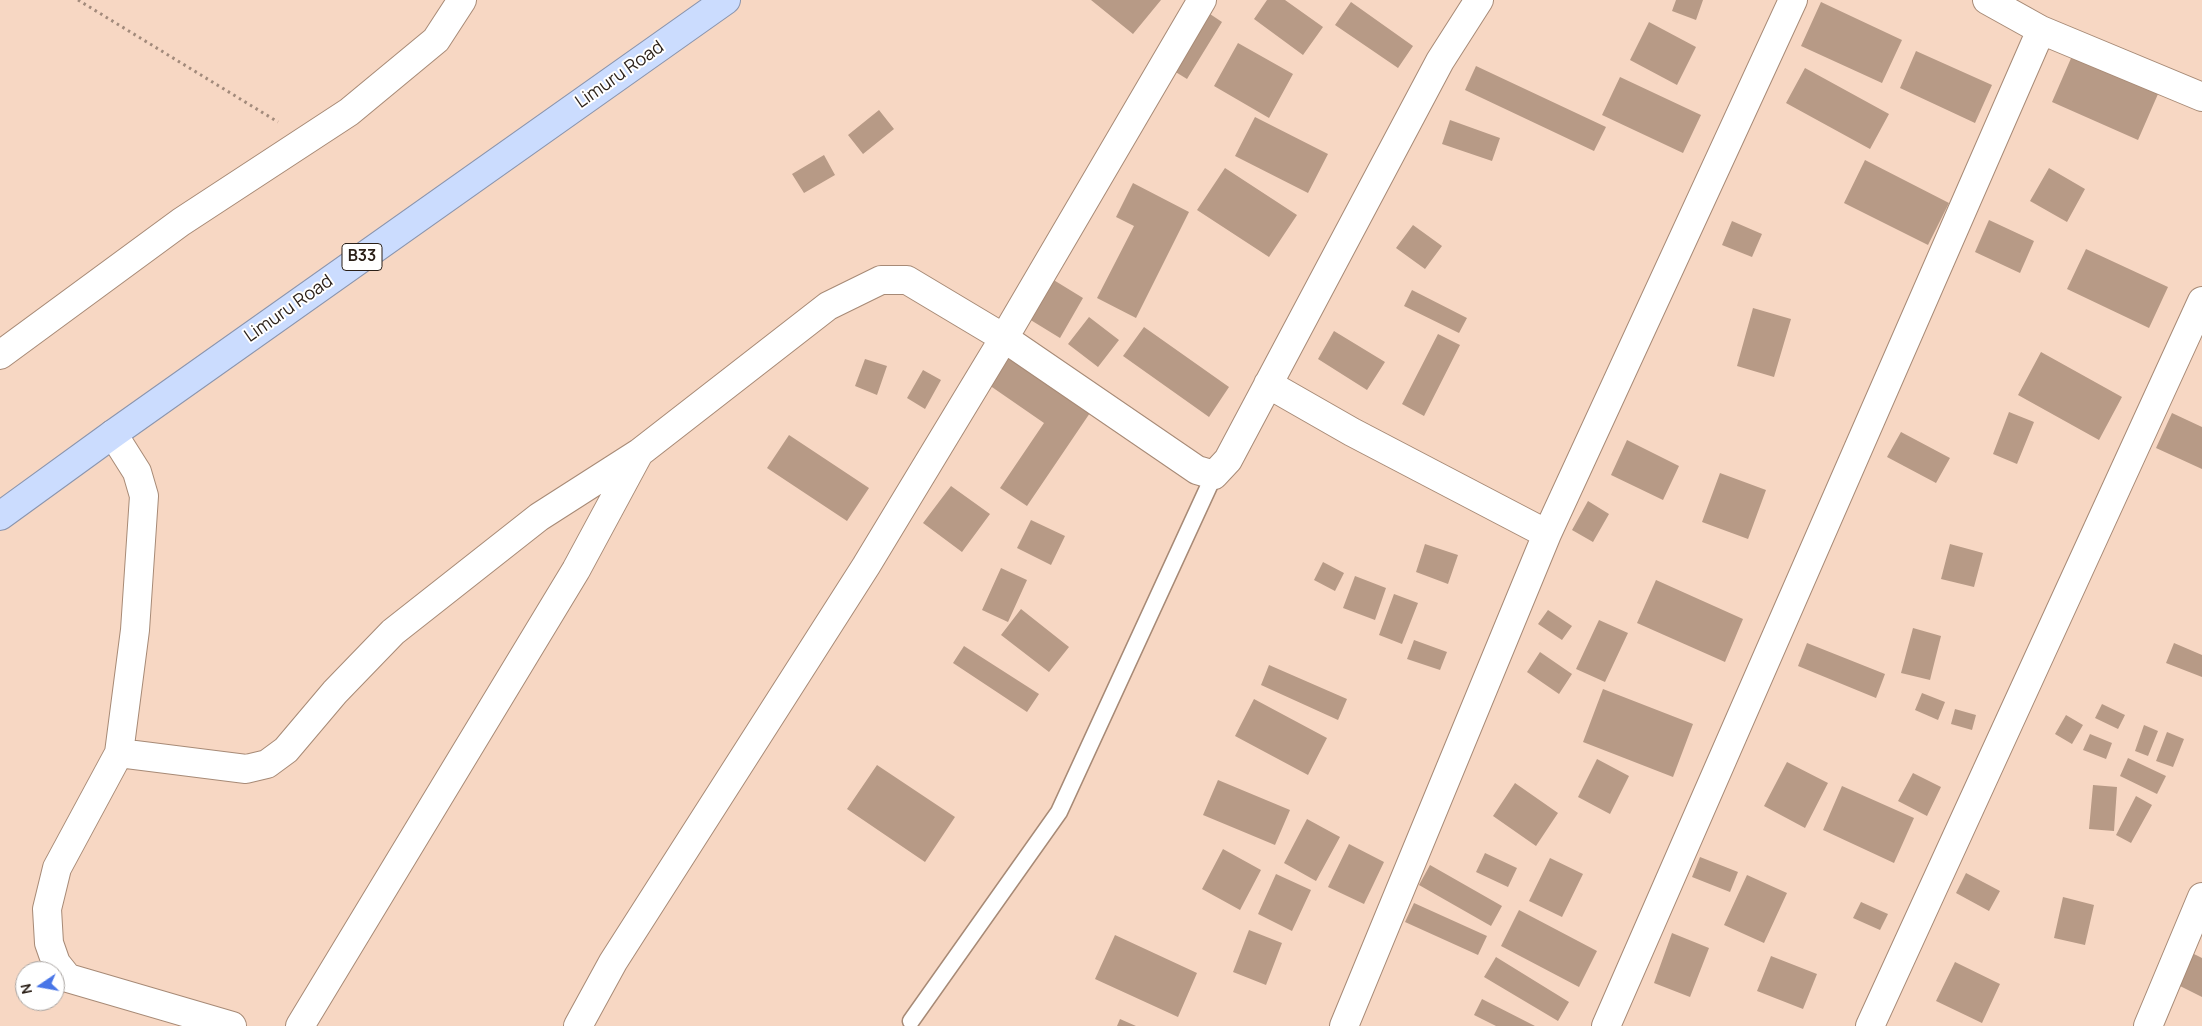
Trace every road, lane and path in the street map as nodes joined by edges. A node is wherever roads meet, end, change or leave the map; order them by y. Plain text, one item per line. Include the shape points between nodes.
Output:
1 (78, 0) edge
2 (462, 0) edge
3 (726, 0) edge
4 (1202, 0) edge
5 (1479, 0) edge
6 (1793, 0) edge
7 (1987, 0) edge
8 (2041, 30) junction
9 (2202, 98) edge
10 (307, 140) junction
11 (2202, 301) edge
12 (1004, 338) junction
13 (0, 355) edge
14 (1268, 384) junction
15 (113, 434) junction
16 (639, 452) junction
17 (1214, 475) junction
18 (0, 516) edge
19 (1547, 534) junction
20 (119, 753) junction
21 (2202, 897) edge
22 (911, 1021) dead end
23 (232, 1026) edge
24 (300, 1026) edge
25 (578, 1026) edge
26 (1344, 1026) edge
27 (1606, 1026) edge
28 (1870, 1026) edge
29 (2148, 1026) edge

1 - 10 path
2 - 10 street via 436,40 349,112
3 - 15 highway, Limuru Road / B33
4 - 12 street
5 - 14 street via 1440,61
6 - 19 street
7 - 8 street
8 - 9 street
8 - 27 street
10 - 13 street via 181,222
11 - 28 street
12 - 16 street via 907,280 881,280 828,306
12 - 17 street via 1197,470
12 - 25 street via 866,566 613,962
14 - 17 street via 1228,460
14 - 19 street via 1361,437
15 - 18 highway, Limuru Road / B33
15 - 20 street via 137,472 144,496 135,630
16 - 20 street via 539,517 393,632 335,692 286,750 267,764 246,769
16 - 24 street via 576,570
17 - 22 lane via 1059,812
19 - 26 street
20 - 23 street via 57,868 47,909 49,943 56,964 68,978
21 - 29 street

